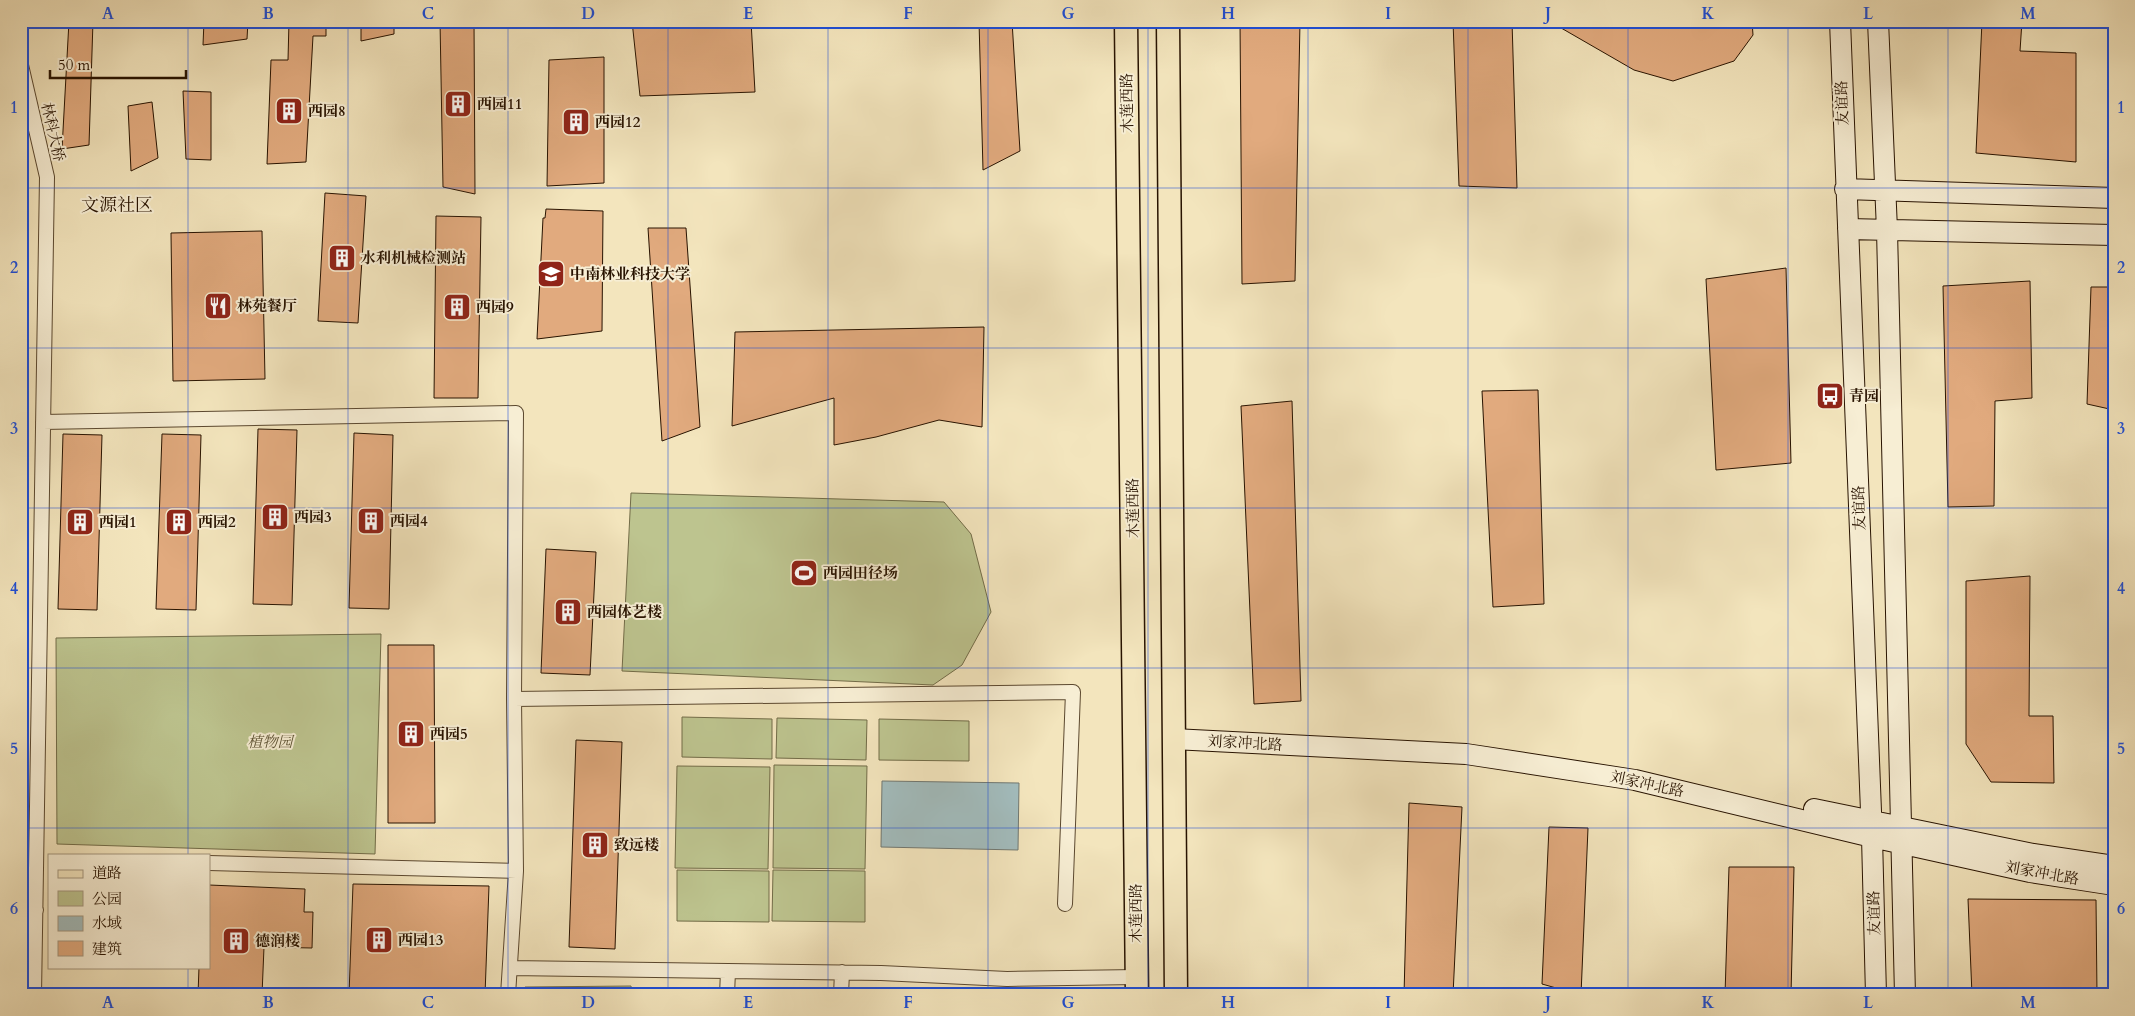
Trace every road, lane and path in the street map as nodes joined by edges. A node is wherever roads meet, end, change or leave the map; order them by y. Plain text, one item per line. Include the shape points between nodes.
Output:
1 (1126, 21) edge
2 (1168, 21) edge
3 (1840, 21) edge
4 (1878, 21) edge
5 (21, 65) edge
6 (1845, 189) junction
7 (1885, 190) junction
8 (2114, 198) edge
9 (1848, 229) junction
10 (1887, 230) junction
11 (2114, 235) edge
12 (43, 422) junction
13 (514, 699) junction
14 (1173, 735) junction
15 (1872, 829) junction
16 (1900, 835) junction
17 (43, 859) edge
18 (210, 863) edge
19 (2114, 866) edge
20 (516, 871) junction
21 (2114, 884) edge
22 (1065, 904) dead end
23 (21, 910) edge
24 (36, 910) junction
25 (510, 968) junction
26 (728, 971) junction
27 (842, 972) junction
28 (1137, 986) edge
29 (34, 995) edge
30 (508, 995) edge
31 (727, 995) edge
32 (841, 995) edge
33 (1176, 995) edge
34 (1876, 995) edge
35 (1905, 995) edge

1 - 28 main road, 木莲西路
2 - 14 main road
3 - 6 main road, 友谊路
4 - 7 main road, 友谊路
5 - 12 street, 林科大桥 via 47,178
6 - 7 main road
6 - 9 main road, 友谊路
7 - 8 main road
7 - 10 main road, 友谊路
9 - 10 main road
9 - 15 main road, 友谊路
10 - 11 main road
10 - 16 main road, 友谊路
12 - 13 street via 516,413
12 - 17 street, 林科大桥
13 - 20 street
13 - 22 street via 1073,692
14 - 15 main road, 刘家冲北路 via 1466,754 1635,780
14 - 33 main road
15 - 16 main road, 刘家冲北路
15 - 34 main road, 友谊路
16 - 19 main road, 刘家冲北路
16 - 21 main road, 刘家冲北路 via 2030,872
16 - 35 main road, 友谊路
17 - 24 street, 林科大桥
18 - 20 street
20 - 25 street
23 - 24 street
24 - 29 street, 林科大桥
25 - 26 street
25 - 30 street
26 - 27 street
26 - 31 street
27 - 28 street
27 - 32 street

